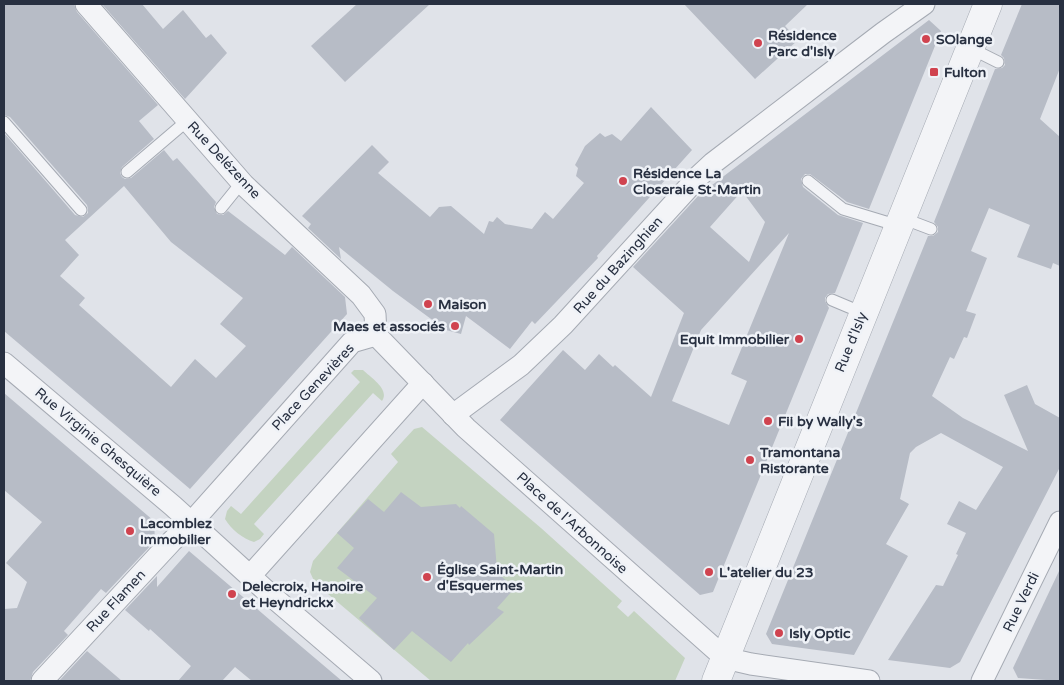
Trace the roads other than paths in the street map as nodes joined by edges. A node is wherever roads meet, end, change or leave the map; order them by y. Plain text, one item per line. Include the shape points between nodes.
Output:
1 (86, 4) edge
2 (924, 4) edge
3 (988, 4) edge
4 (970, 48) junction
5 (998, 62) dead end
6 (188, 120) junction
7 (4, 122) edge
8 (127, 172) dead end
9 (808, 180) dead end
10 (242, 182) junction
11 (221, 208) dead end
12 (81, 210) dead end
13 (900, 222) junction
14 (931, 229) dead end
15 (832, 300) dead end
16 (863, 313) junction
17 (376, 336) junction
18 (4, 363) edge
19 (424, 383) junction
20 (453, 415) junction
21 (1060, 522) edge
22 (191, 523) junction
23 (250, 576) junction
24 (720, 670) edge
25 (42, 681) edge
26 (371, 681) edge
27 (870, 681) edge
28 (982, 681) edge

1 - 6 street, Rue Delézenne
2 - 20 street, Rue du Bazinghien via 713,163 536,351
3 - 4 street, Rue d'Isly
4 - 5 lane
4 - 13 street, Rue d'Isly
6 - 8 lane
6 - 10 street, Rue Delézenne
7 - 12 lane
9 - 13 lane via 843,210
10 - 11 lane
10 - 17 street, Rue Delézenne via 361,295 375,314
13 - 14 lane
13 - 16 street, Rue d'Isly
15 - 16 lane
16 - 24 street, Rue d'Isly
17 - 19 street
17 - 22 street, Place Genevières via 352,342
18 - 22 street, Rue Virginie Ghesquière
19 - 20 street, Place de l'Arbonnoise
19 - 23 street
20 - 24 street, Place de l'Arbonnoise
21 - 28 street, Rue Verdi
22 - 23 street
22 - 25 street, Rue Flamen
23 - 26 street
24 - 27 street via 757,665

